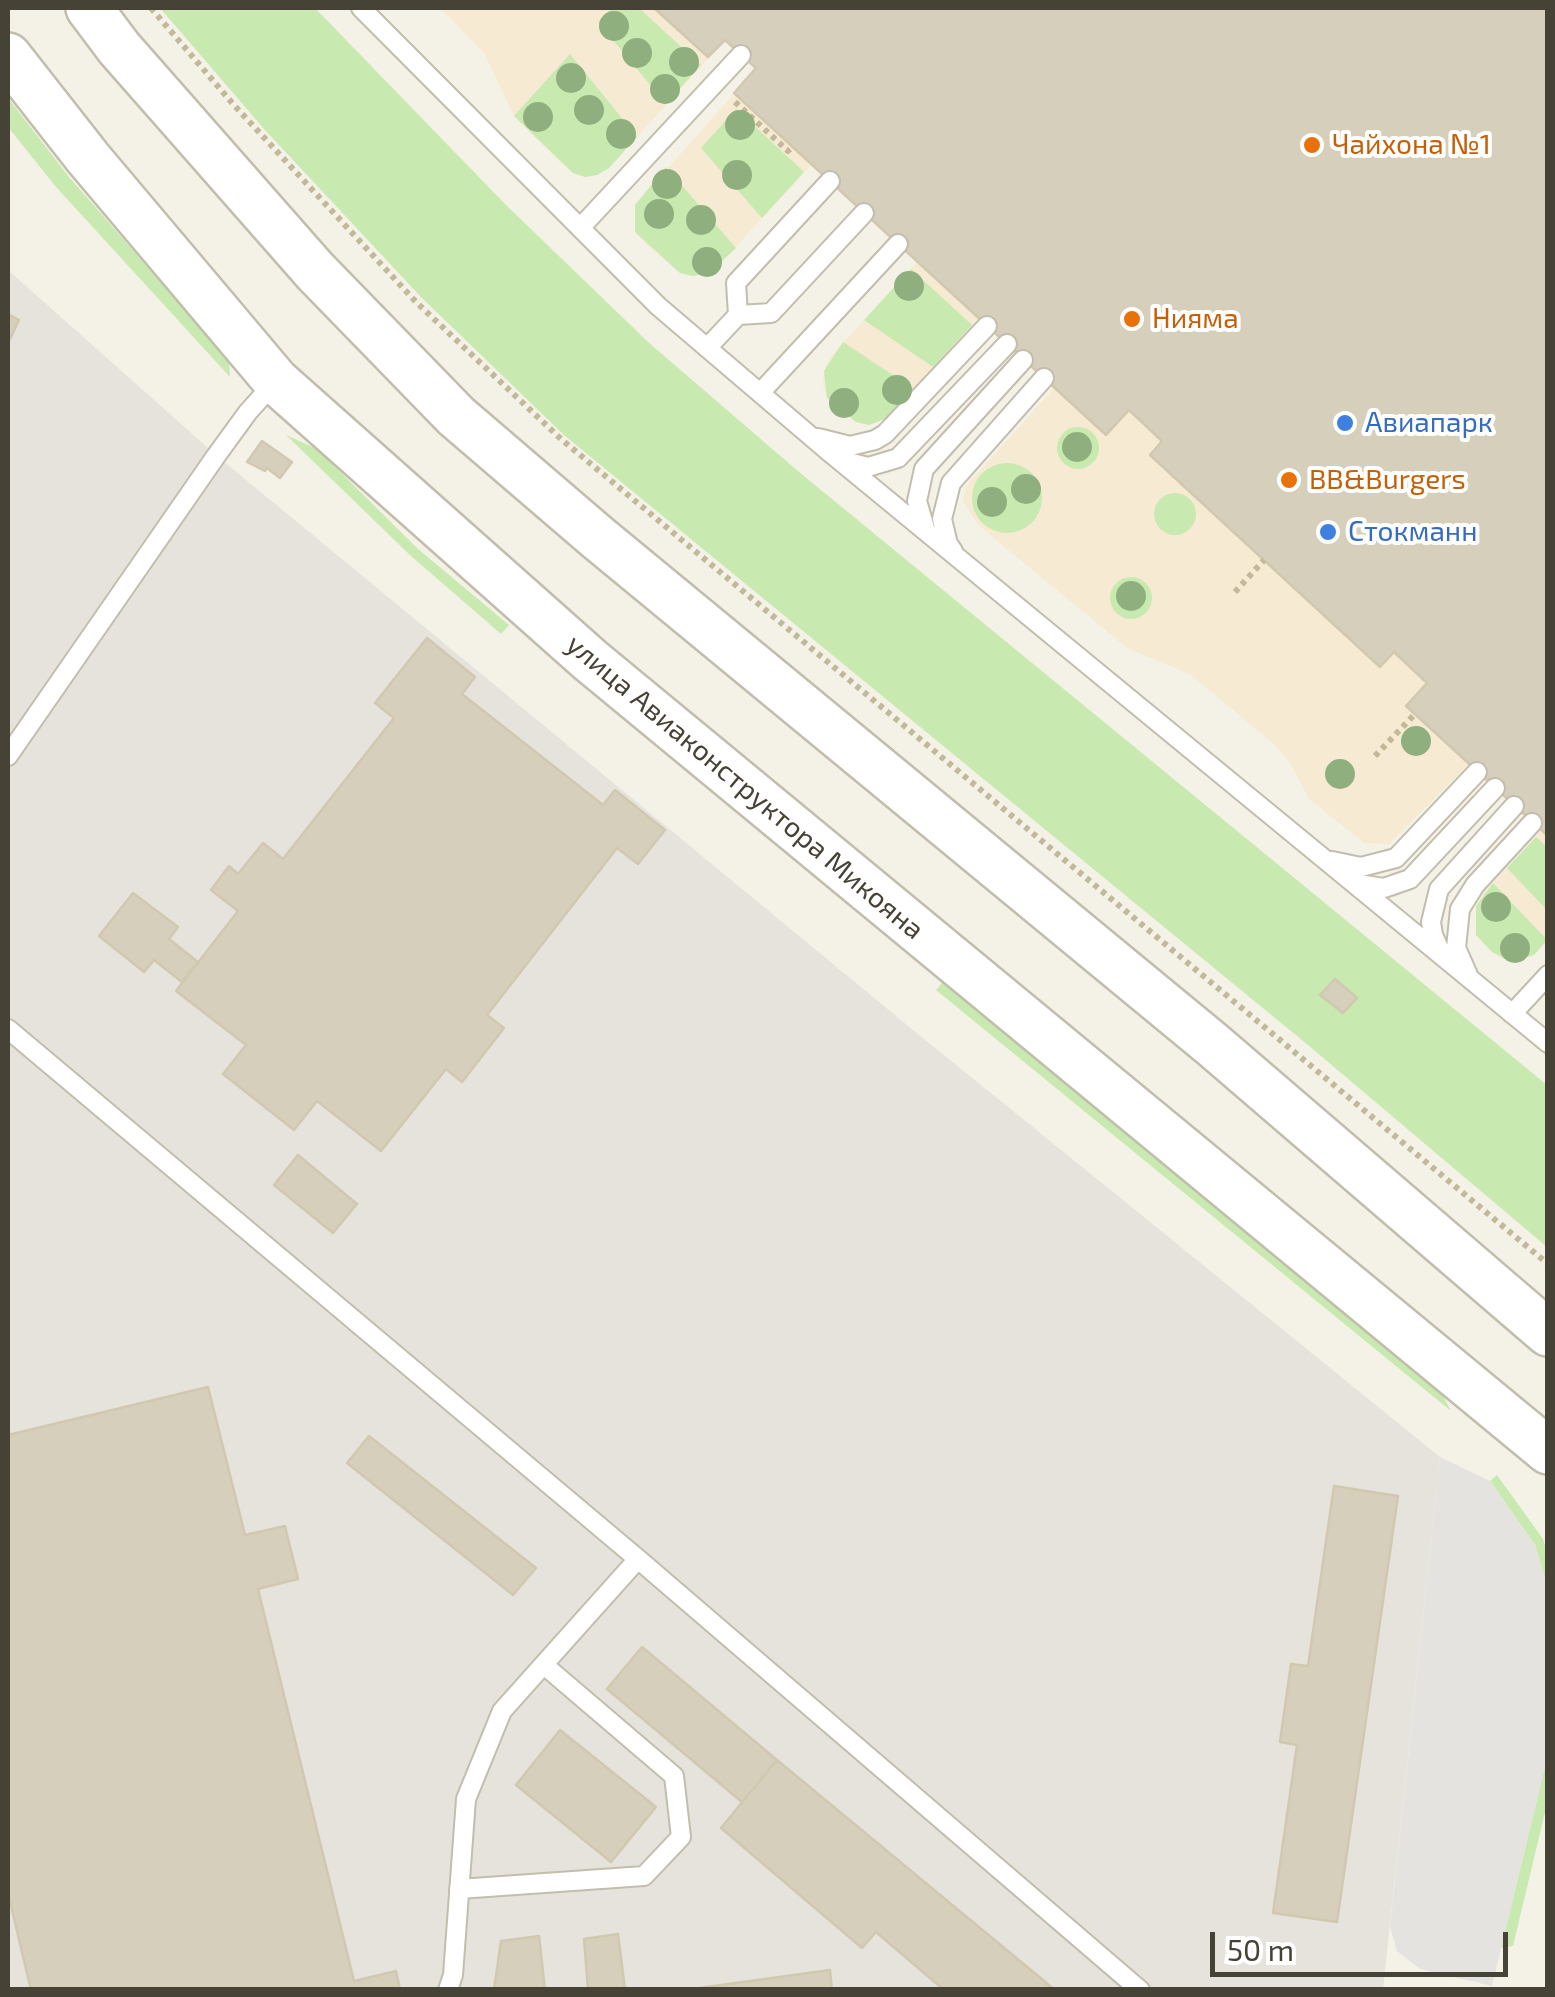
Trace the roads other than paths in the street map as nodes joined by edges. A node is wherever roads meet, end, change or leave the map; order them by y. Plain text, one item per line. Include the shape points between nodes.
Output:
1 (89, 8) edge
2 (361, 8) edge
3 (741, 55) dead end
4 (8, 56) edge
5 (830, 182) dead end
6 (864, 213) dead end
7 (580, 228) junction
8 (898, 244) dead end
9 (738, 315) junction
10 (987, 326) dead end
11 (1007, 344) dead end
12 (707, 348) junction
13 (1024, 360) dead end
14 (1044, 378) dead end
15 (276, 381) junction
16 (760, 393) junction
17 (801, 428) junction
18 (828, 450) junction
19 (936, 539) junction
20 (964, 562) junction
21 (8, 756) edge
22 (1477, 772) dead end
23 (1496, 788) dead end
24 (1514, 806) dead end
25 (1532, 823) dead end
26 (1318, 854) junction
27 (1344, 876) junction
28 (1450, 962) junction
29 (1548, 975) edge
30 (1479, 986) junction
31 (1512, 1014) junction
32 (8, 1029) edge
33 (1548, 1043) edge
34 (1548, 1333) edge
35 (1548, 1452) edge
36 (638, 1559) junction
37 (544, 1664) junction
38 (459, 1889) junction
39 (448, 1990) edge
40 (1140, 1990) edge

1 - 34 street via 315,271 456,416 1213,1045
2 - 7 lane
3 - 7 lane
4 - 15 street, улица Авиаконструктора Микояна
5 - 9 lane via 736,283
6 - 9 lane via 771,313
7 - 12 lane
8 - 16 lane
9 - 12 lane
10 - 17 lane via 874,440 837,445
11 - 18 lane via 898,458 858,466
12 - 16 lane
13 - 19 lane via 924,469 918,513
14 - 20 lane via 951,483 942,520 948,544
15 - 21 lane via 216,456
15 - 35 street, улица Авиаконструктора Микояна via 590,660
16 - 17 lane
17 - 18 lane
18 - 19 lane
19 - 20 lane
20 - 26 lane
22 - 26 lane via 1396,858 1360,866
23 - 27 lane via 1410,879 1374,888
24 - 28 lane via 1439,889 1433,935
25 - 30 lane via 1460,909 1456,948
26 - 27 lane
27 - 28 lane
28 - 30 lane
29 - 31 lane
30 - 31 lane
31 - 33 lane
32 - 36 lane
36 - 37 lane
36 - 40 lane
37 - 38 lane via 502,1711 466,1799
37 - 38 lane via 674,1776 681,1837 644,1876
38 - 39 lane

